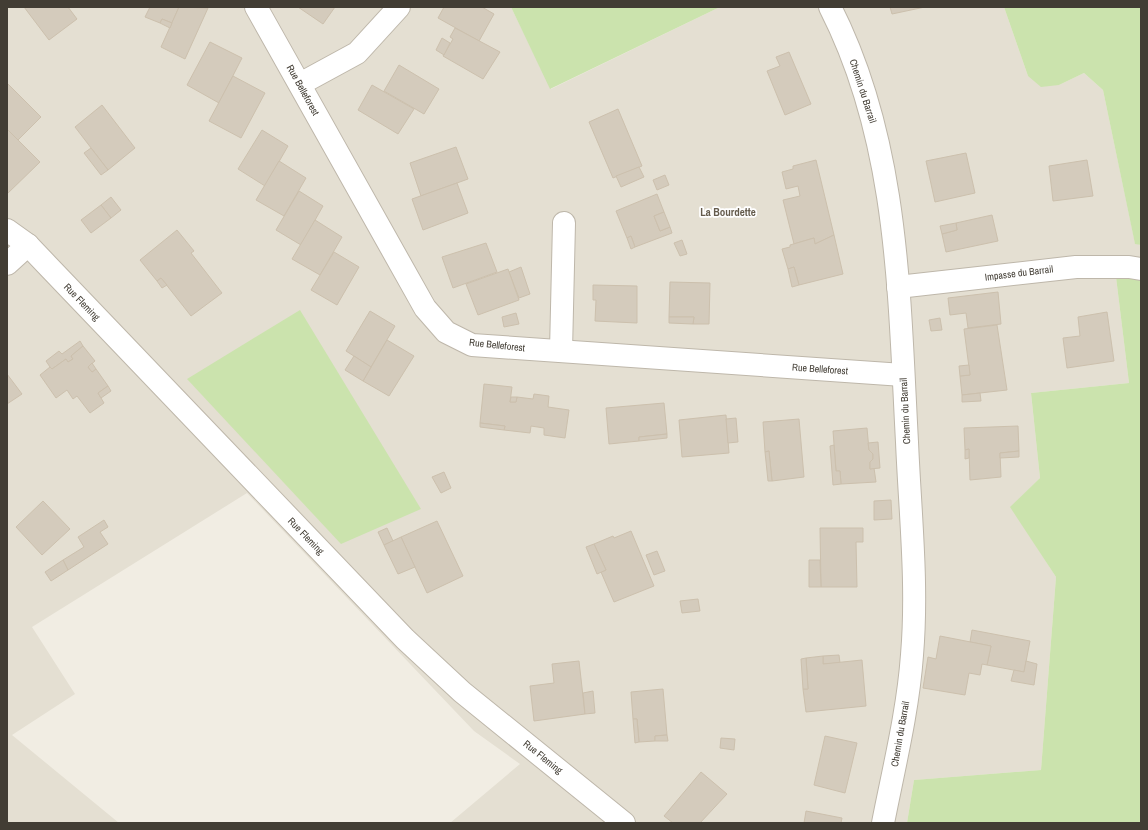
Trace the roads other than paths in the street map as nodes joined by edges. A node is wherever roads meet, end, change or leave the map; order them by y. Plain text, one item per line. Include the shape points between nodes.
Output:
1 (256, 7) edge
2 (399, 7) edge
3 (830, 7) edge
4 (300, 84) junction
5 (564, 223) dead end
6 (7, 230) edge
7 (28, 245) junction
8 (7, 264) edge
9 (1141, 269) edge
10 (898, 287) junction
11 (561, 351) junction
12 (903, 375) junction
13 (624, 823) edge
14 (883, 823) edge

1 - 4 street, Rue Belleforest
2 - 4 street via 357,53
3 - 10 street, Chemin du Barrail via 853,58 872,117 891,209
4 - 11 street, Rue Belleforest via 425,308 441,327 472,345
5 - 11 street
6 - 7 street, Rue Fleming
7 - 8 street
7 - 13 street, Rue Fleming via 405,639 462,692
9 - 10 street, Impasse du Barrail via 1076,267
10 - 12 street, Chemin du Barrail
11 - 12 street, Rue Belleforest
12 - 14 street, Chemin du Barrail via 914,596 912,655 903,721

